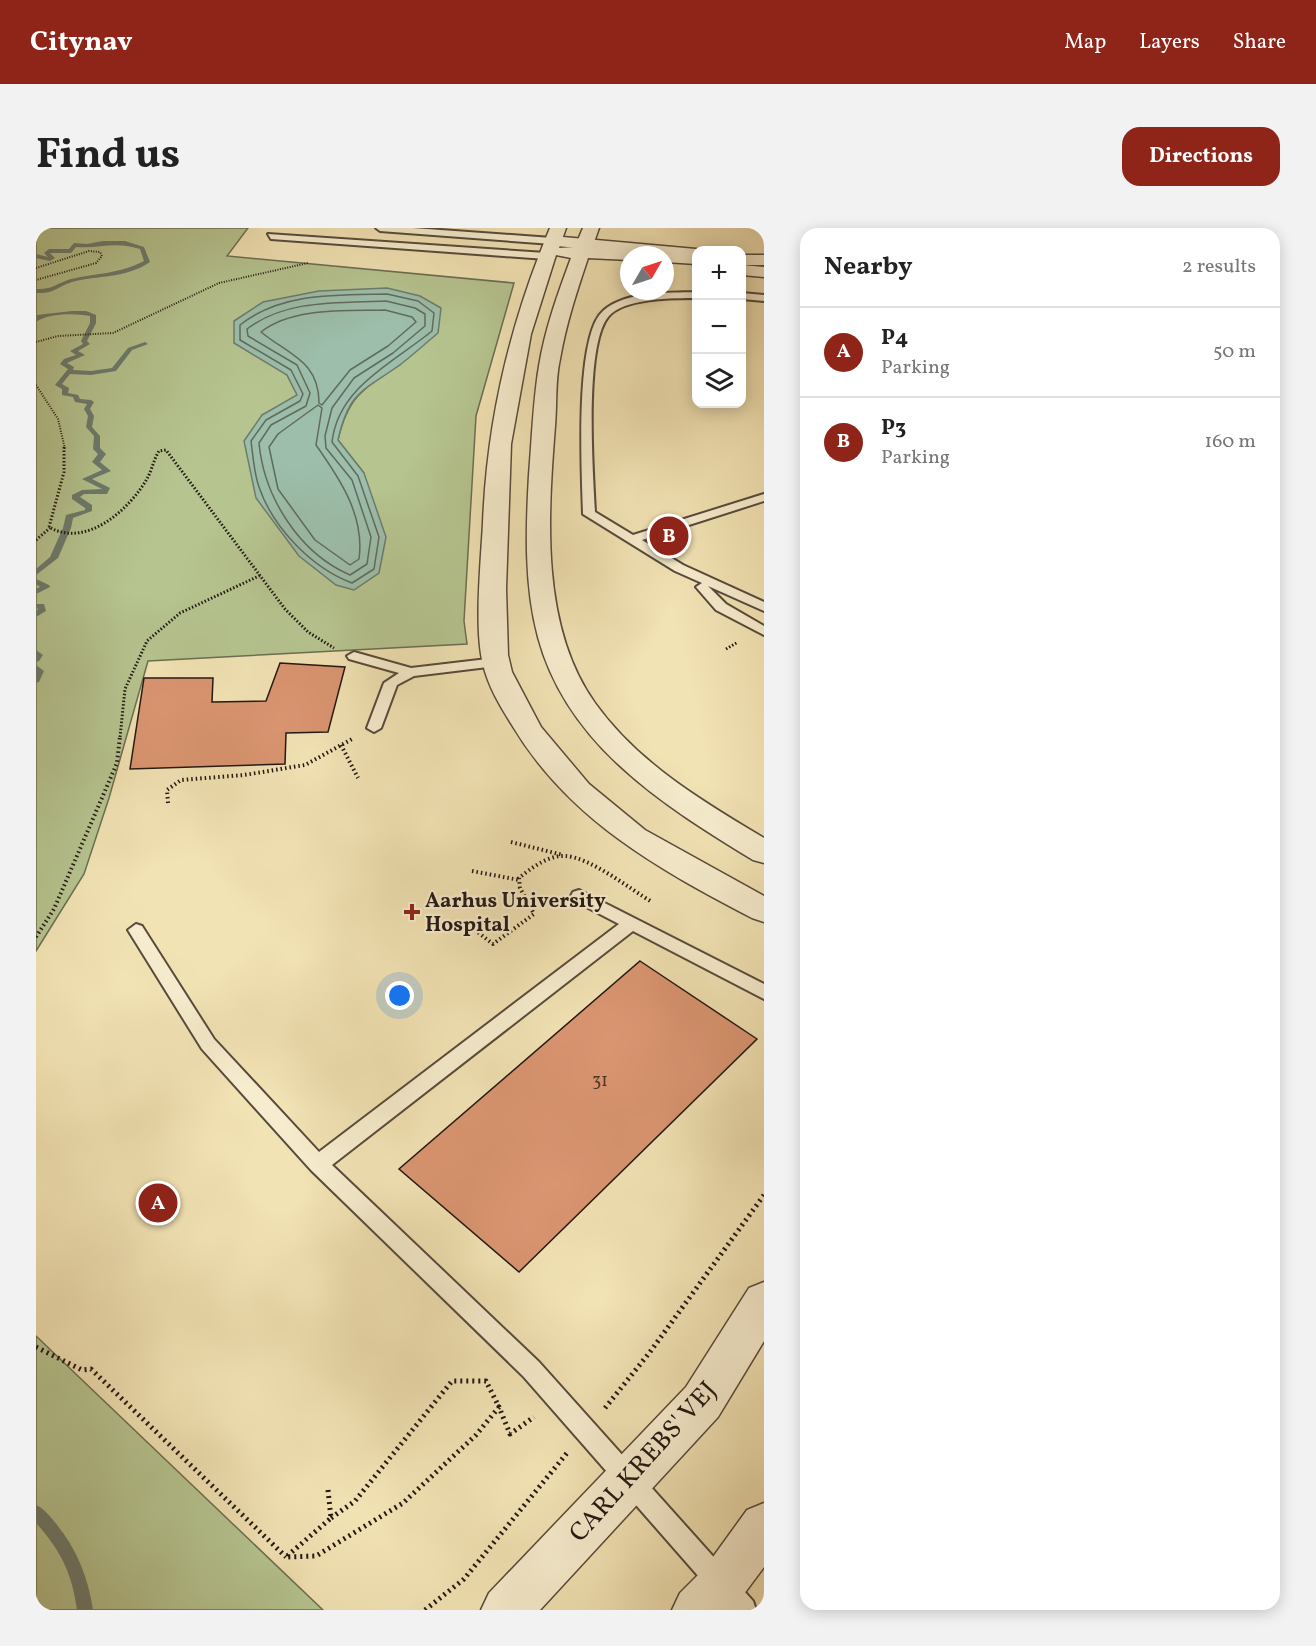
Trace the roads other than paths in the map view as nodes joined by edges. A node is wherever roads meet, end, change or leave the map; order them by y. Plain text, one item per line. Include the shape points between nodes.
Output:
1 (380, 228) edge
2 (271, 236) dead end
3 (569, 245) edge
4 (620, 253) edge
5 (692, 254) edge
6 (674, 258) edge
7 (620, 259) edge
8 (692, 259) edge
9 (764, 260) edge
10 (746, 263) edge
11 (674, 265) edge
12 (746, 265) edge
13 (692, 267) edge
14 (764, 271) edge
15 (692, 295) edge
16 (746, 296) edge
17 (764, 298) edge
18 (764, 497) edge
19 (631, 540) junction
20 (707, 584) junction
21 (764, 598) edge
22 (764, 607) edge
23 (764, 619) edge
24 (764, 631) edge
25 (354, 656) road end
26 (496, 662) junction
27 (411, 672) junction
28 (374, 728) road end
29 (764, 852) edge
30 (579, 896) dead end
31 (764, 910) edge
32 (631, 924) junction
33 (136, 930) dead end
34 (764, 992) edge
35 (318, 1164) junction
36 (764, 1302) edge
37 (630, 1479) junction
38 (764, 1527) edge
39 (721, 1602) edge
40 (506, 1610) edge

1 - 3 lane
2 - 3 lane
3 - 4 street
3 - 5 street
3 - 7 street
3 - 26 street via 537,278 508,391 496,471
3 - 29 street via 567,289 550,360 540,512 548,626 565,677 585,710 633,764 695,811
6 - 8 street
9 - 10 street
11 - 13 street
12 - 14 street
15 - 19 lane via 629,302 612,309 598,324 587,416 589,514
16 - 17 lane
18 - 19 lane
19 - 20 lane
20 - 21 lane
20 - 22 lane
20 - 23 lane
20 - 24 lane via 721,607
25 - 27 lane
26 - 27 lane
26 - 31 street via 518,712 546,756 595,810 672,862
27 - 28 lane via 391,683
30 - 32 lane
32 - 34 lane
32 - 35 lane
33 - 35 lane via 208,1044
35 - 37 lane via 531,1369
36 - 37 street, CARL KREBS' VEJ via 702,1402
37 - 39 lane
37 - 40 street, CARL KREBS' VEJ
38 - 39 street

